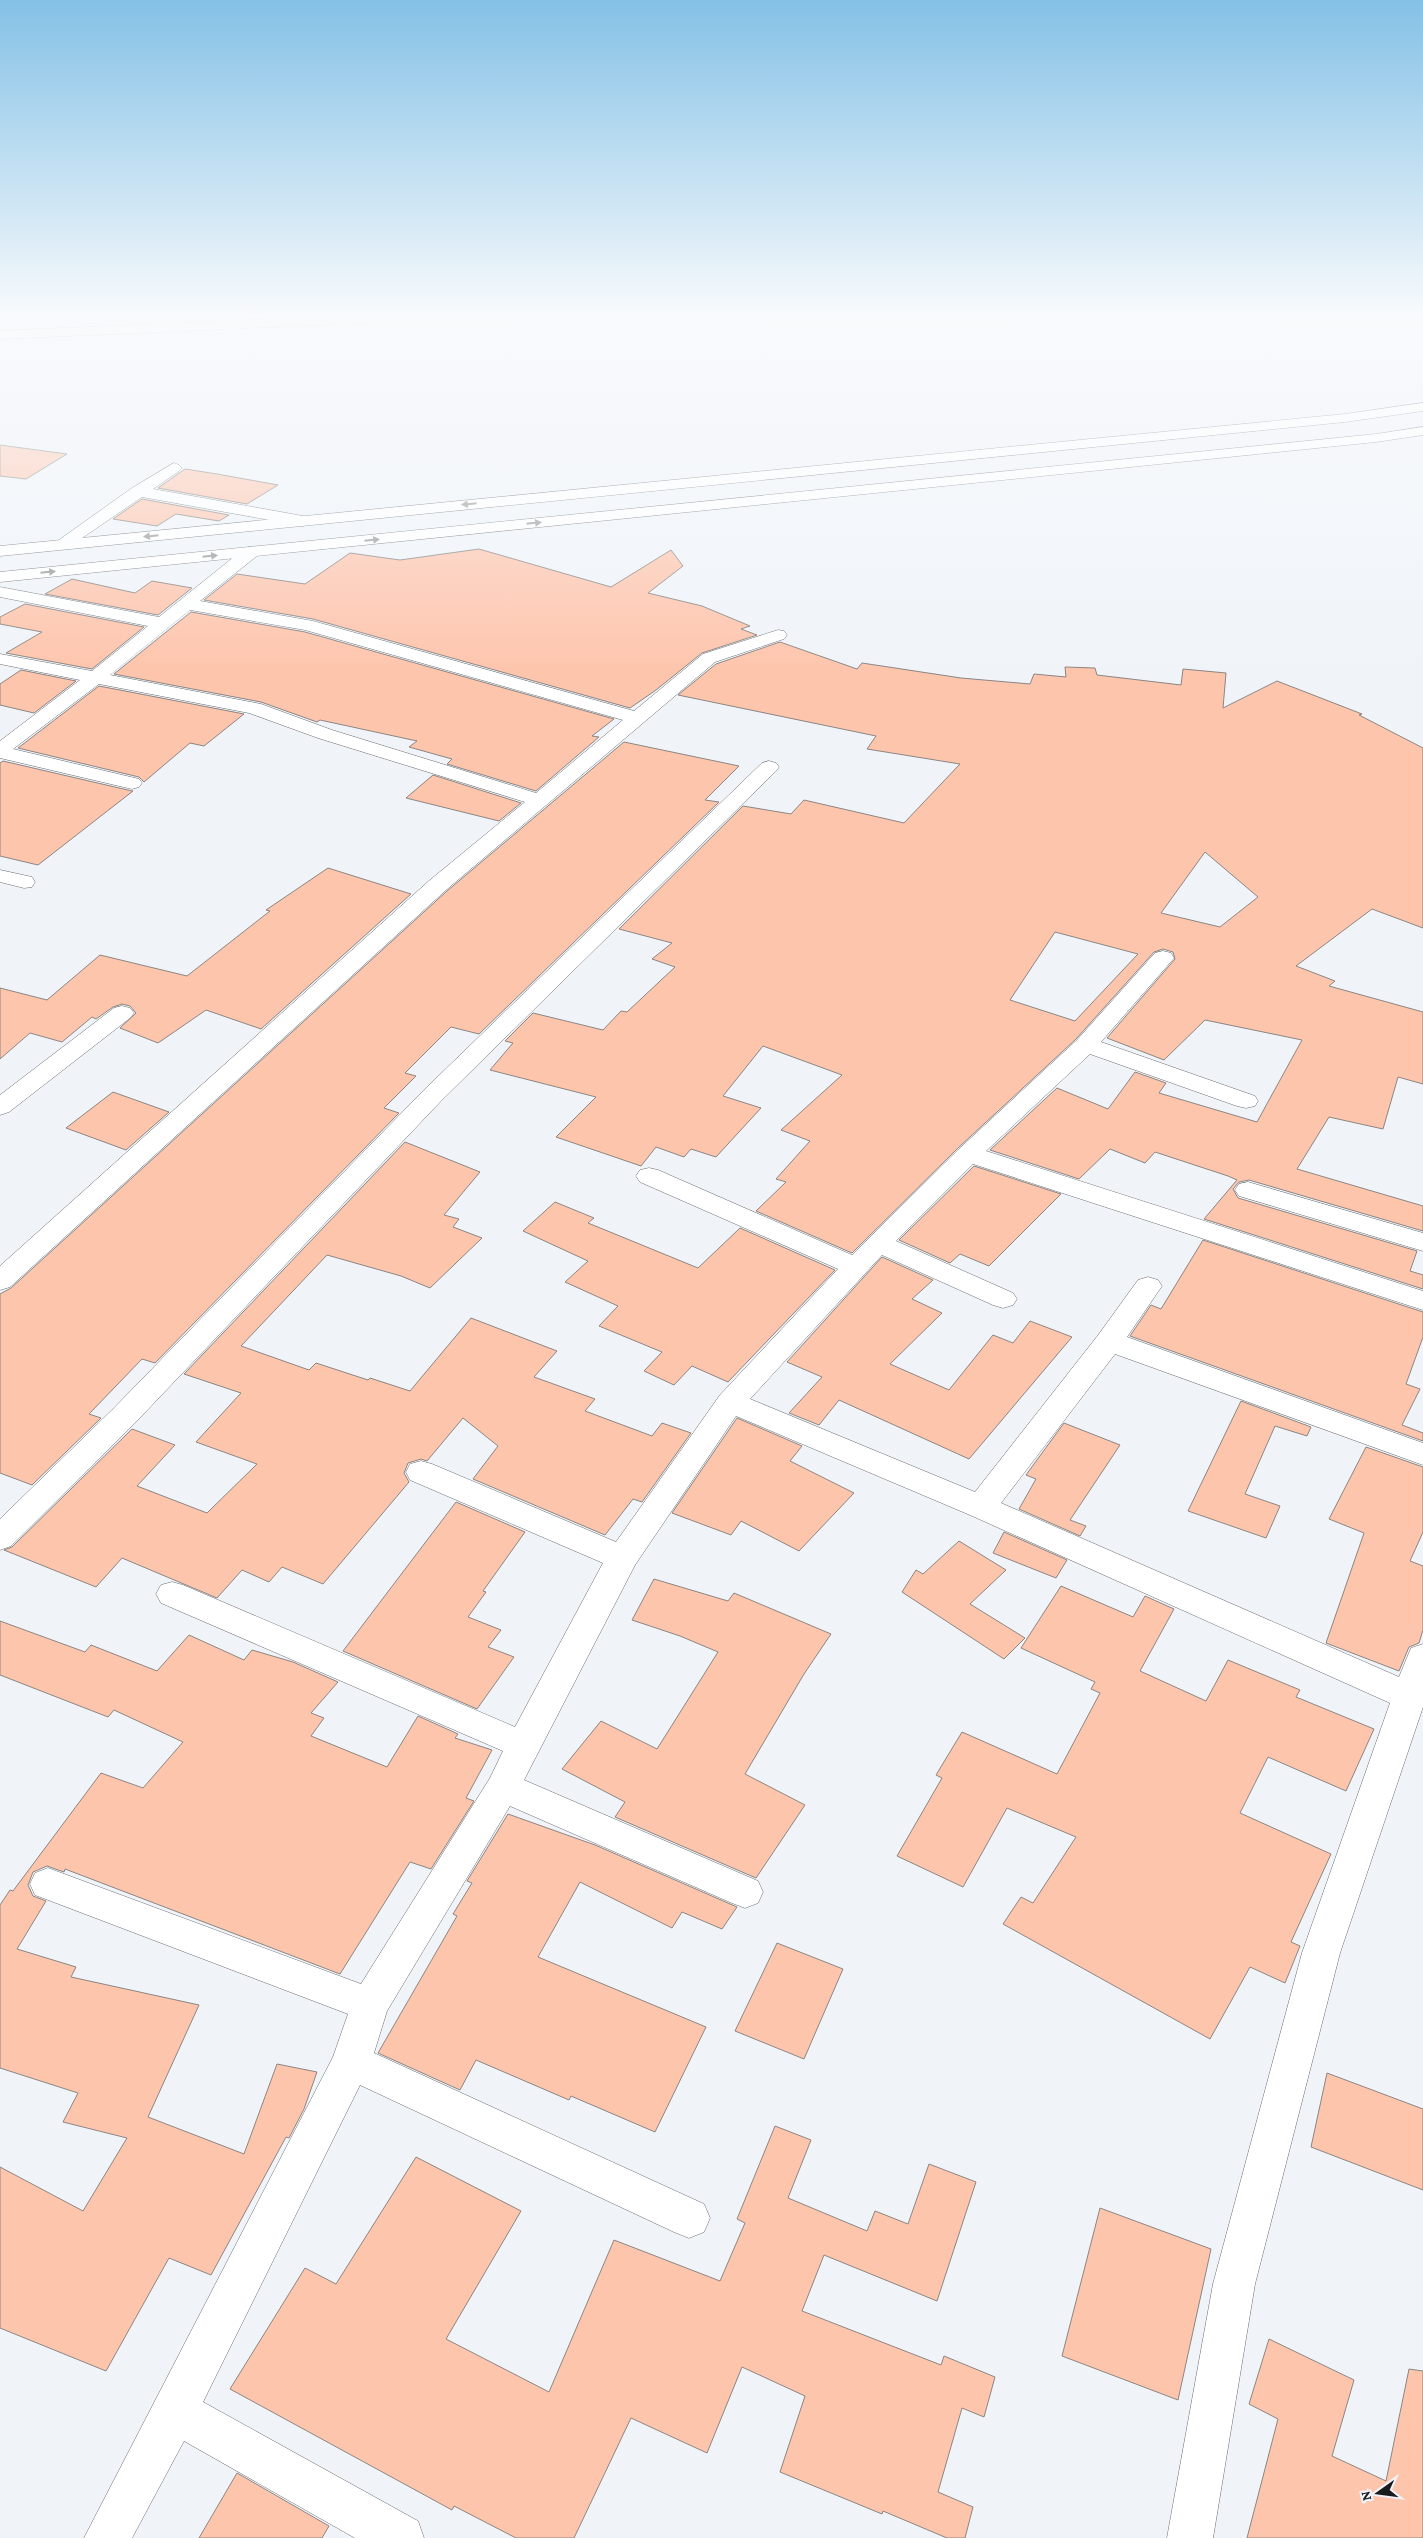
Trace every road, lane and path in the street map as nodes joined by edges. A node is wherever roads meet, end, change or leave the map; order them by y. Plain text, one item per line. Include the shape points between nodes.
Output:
1 (1188, 433) edge
2 (1407, 433) edge
3 (174, 468) dead end
4 (138, 491) junction
5 (303, 521) junction
6 (105, 540) junction
7 (60, 545) junction
8 (0, 551) edge
9 (251, 552) junction
10 (108, 566) junction
11 (0, 577) edge
12 (0, 592) edge
13 (185, 604) junction
14 (160, 623) junction
15 (778, 635) dead end
16 (0, 659) edge
17 (97, 676) junction
18 (636, 718) junction
19 (0, 751) edge
20 (769, 767) dead end
21 (132, 783) dead end
22 (540, 800) junction
23 (0, 876) edge
24 (24, 882) dead end
25 (1163, 958) dead end
26 (122, 1013) dead end
27 (1086, 1045) junction
28 (1246, 1101) dead end
29 (0, 1107) edge
30 (968, 1154) junction
31 (649, 1176) dead end
32 (1248, 1190) dead end
33 (1423, 1242) edge
34 (878, 1243) junction
35 (856, 1266) junction
36 (0, 1280) edge
37 (1148, 1286) dead end
38 (1003, 1299) dead end
39 (1423, 1301) edge
40 (1109, 1341) junction
41 (730, 1402) junction
42 (1423, 1454) edge
43 (421, 1472) dead end
44 (981, 1507) junction
45 (0, 1538) edge
46 (622, 1558) junction
47 (172, 1594) dead end
48 (1423, 1656) edge
49 (1411, 1697) junction
50 (523, 1745) junction
51 (503, 1787) junction
52 (48, 1884) dead end
53 (744, 1892) dead end
54 (370, 2005) junction
55 (351, 2062) junction
56 (690, 2218) dead end
57 (175, 2411) junction
58 (107, 2538) edge
59 (401, 2538) edge
60 (1190, 2538) edge

1 -> 5 street
9 -> 2 street
3 - 4 street
4 - 5 street
4 - 7 street
5 -> 6 street
6 - 7 street
6 - 10 street
7 - 8 street
10 -> 9 street
9 - 13 street
11 -> 10 street
12 - 14 street
13 - 14 street
13 - 18 street via 307,626
14 - 17 street
15 - 18 street via 709,658
16 - 17 street
17 - 19 street
17 - 22 street via 254,708 325,734
18 - 22 street
19 - 21 street
20 - 45 street via 433,1096 124,1416
22 - 36 street via 438,885
23 - 24 street
25 - 27 street
26 - 29 street
27 - 28 street
27 - 30 street
30 - 34 street
30 - 39 street
31 - 35 street
32 - 33 street
34 - 35 street
34 - 38 street
35 - 41 street
37 - 40 street
40 - 42 street
40 - 44 street
41 - 44 street
41 - 46 street
43 - 46 street
44 - 49 street
46 - 50 street
47 - 50 street
48 - 49 street
49 - 60 street via 1316,1972 1234,2284
50 - 51 street
51 - 53 street
51 - 54 street
52 - 54 street
54 - 55 street
55 - 56 street
55 - 57 street
57 - 58 street
57 - 59 street

